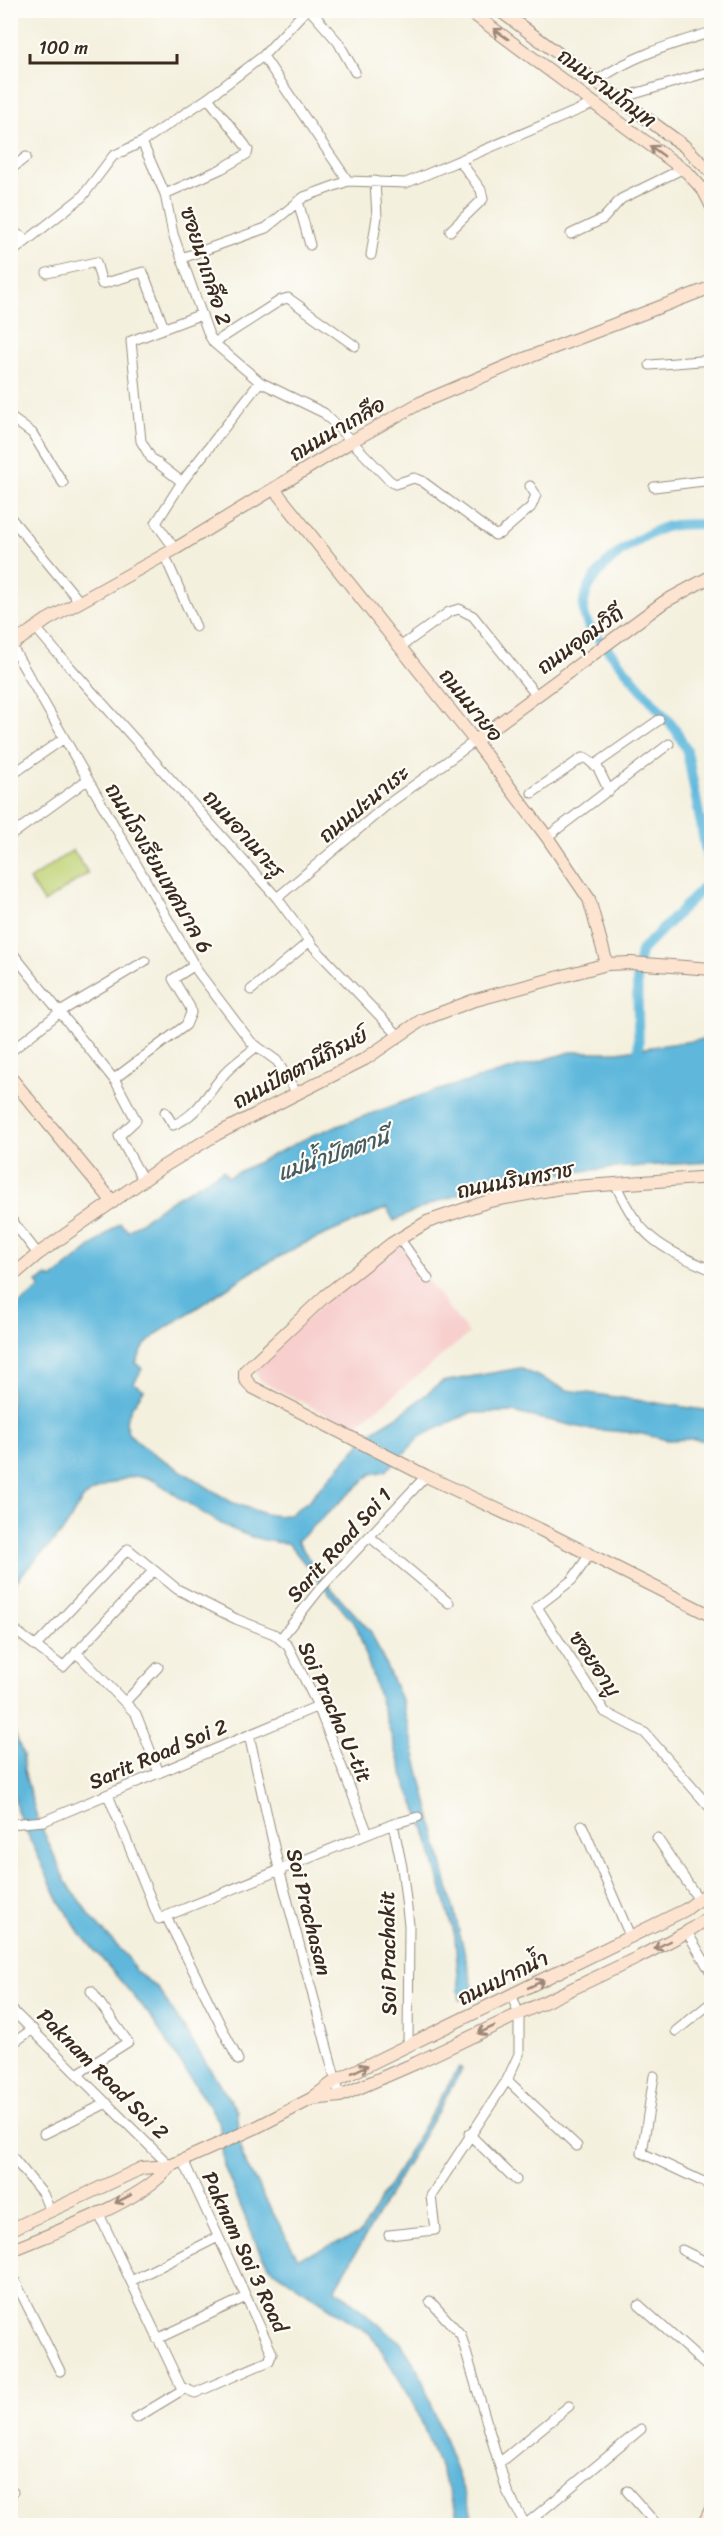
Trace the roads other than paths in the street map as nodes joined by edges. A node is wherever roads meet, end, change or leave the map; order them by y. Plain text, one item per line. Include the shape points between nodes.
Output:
1 (308, 10) edge
2 (468, 10) edge
3 (499, 10) edge
4 (711, 32) edge
5 (263, 57) junction
6 (711, 71) edge
7 (355, 72) dead end
8 (595, 82) junction
9 (208, 98) junction
10 (617, 99) junction
11 (595, 104) junction
12 (142, 142) junction
13 (26, 157) dead end
14 (460, 161) junction
15 (682, 169) junction
16 (10, 170) edge
17 (711, 173) edge
18 (375, 181) junction
19 (348, 182) junction
20 (165, 194) junction
21 (298, 201) junction
22 (711, 207) edge
23 (10, 230) edge
24 (450, 231) dead end
25 (571, 234) dead end
26 (27, 240) junction
27 (310, 244) dead end
28 (10, 254) edge
29 (370, 255) dead end
30 (182, 258) junction
31 (46, 273) dead end
32 (709, 290) edge
33 (202, 314) junction
34 (164, 328) junction
35 (214, 344) junction
36 (355, 346) dead end
37 (711, 360) edge
38 (650, 365) dead end
39 (260, 382) junction
40 (10, 417) edge
41 (352, 441) junction
42 (711, 480) edge
43 (182, 482) junction
44 (63, 483) dead end
45 (530, 486) dead end
46 (654, 487) dead end
47 (274, 489) junction
48 (10, 517) edge
49 (170, 551) junction
50 (711, 576) edge
51 (80, 602) junction
52 (196, 627) dead end
53 (36, 628) junction
54 (11, 646) edge
55 (400, 647) junction
56 (537, 696) junction
57 (659, 720) dead end
58 (63, 739) junction
59 (476, 741) junction
60 (669, 744) dead end
61 (596, 766) junction
62 (10, 776) edge
63 (87, 780) junction
64 (609, 791) junction
65 (532, 793) dead end
66 (10, 836) edge
67 (547, 837) junction
68 (278, 898) junction
69 (310, 941) junction
70 (10, 951) edge
71 (145, 961) dead end
72 (607, 964) junction
73 (195, 965) junction
74 (711, 969) edge
75 (251, 990) dead end
76 (60, 1012) junction
77 (399, 1036) junction
78 (257, 1046) junction
79 (10, 1053) edge
80 (10, 1077) edge
81 (114, 1079) junction
82 (296, 1092) junction
83 (165, 1112) dead end
84 (711, 1177) edge
85 (143, 1180) junction
86 (615, 1183) junction
87 (113, 1202) junction
88 (10, 1218) edge
89 (399, 1238) junction
90 (38, 1254) junction
91 (711, 1270) edge
92 (10, 1278) edge
93 (428, 1279) dead end
94 (426, 1476) junction
95 (370, 1537) junction
96 (590, 1554) junction
97 (153, 1571) junction
98 (449, 1603) dead end
99 (711, 1616) edge
100 (12, 1628) dead end
101 (280, 1638) junction
102 (36, 1646) junction
103 (76, 1652) junction
104 (158, 1667) dead end
105 (125, 1702) junction
106 (318, 1707) junction
107 (249, 1735) junction
108 (159, 1773) junction
109 (108, 1795) junction
110 (711, 1810) edge
111 (418, 1817) dead end
112 (14, 1823) edge
113 (393, 1824) junction
114 (582, 1825) dead end
115 (368, 1834) junction
116 (657, 1838) dead end
117 (279, 1869) junction
118 (711, 1890) edge
119 (699, 1900) junction
120 (711, 1915) edge
121 (162, 1918) junction
122 (687, 1932) junction
123 (631, 1938) junction
124 (711, 1974) edge
125 (91, 1991) dead end
126 (512, 1996) junction
127 (711, 2002) edge
128 (10, 2008) edge
129 (519, 2015) junction
130 (33, 2029) junction
131 (676, 2031) dead end
132 (10, 2045) edge
133 (408, 2045) junction
134 (238, 2060) dead end
135 (77, 2074) junction
136 (654, 2076) dead end
137 (507, 2080) junction
138 (335, 2081) junction
139 (340, 2096) junction
140 (311, 2099) junction
141 (107, 2103) junction
142 (44, 2134) dead end
143 (469, 2134) junction
144 (577, 2146) dead end
145 (10, 2154) edge
146 (183, 2160) junction
147 (170, 2166) junction
148 (516, 2180) dead end
149 (711, 2186) edge
150 (50, 2211) junction
151 (98, 2212) junction
152 (10, 2230) edge
153 (389, 2235) dead end
154 (218, 2236) junction
155 (682, 2250) dead end
156 (10, 2251) edge
157 (711, 2265) edge
158 (10, 2271) edge
159 (131, 2281) junction
160 (246, 2297) junction
161 (430, 2301) dead end
162 (639, 2305) dead end
163 (157, 2339) junction
164 (60, 2371) dead end
165 (711, 2371) edge
166 (184, 2389) junction
167 (569, 2406) dead end
168 (136, 2418) dead end
169 (641, 2428) dead end
170 (499, 2463) junction
171 (627, 2491) dead end
172 (711, 2507) edge
173 (526, 2525) edge
174 (658, 2526) edge
175 (703, 2526) edge

1 - 5 street
1 - 7 street via 338,42
11 -> 2 street, ถนนรามโกมุท
3 - 8 street, ถนนรามโกมุท
4 - 8 street via 645,52
5 - 9 street
5 - 19 street
6 - 10 street
8 - 10 street, ถนนรามโกมุท
9 - 12 street
9 - 20 street via 245,145 247,154
10 - 17 street, ถนนรามโกมุท via 684,146
11 - 14 street
15 -> 11 street, ถนนรามโกมุท
12 - 20 street, ซอยนาเกลือ 2
12 - 26 street via 113,156 82,197
13 - 16 street
14 - 18 street via 406,183
14 - 24 street via 483,199
15 - 22 street, ถนนรามโกมุท via 704,191
15 - 25 street via 621,199 603,219
18 - 19 street
18 - 29 street via 377,217
19 - 21 street
20 - 30 street, ซอยนาเกลือ 2
21 - 27 street
21 - 30 street via 266,228
23 - 26 street
26 - 28 street
30 - 33 street, ซอยนาเกลือ 2
31 - 34 street via 96,262 102,284 143,272
32 - 41 street, ถนนนาเกลือ via 524,359 420,403
33 - 34 street
33 - 35 street, ซอยนาเกลือ 2
34 - 43 street via 131,341 141,441 151,458
35 - 36 street via 288,298
35 - 39 street, ซอยนาเกลือ 2
37 - 38 street
39 - 41 street, ซอยนาเกลือ 2 via 324,413
39 - 43 street
40 - 44 street via 32,433
41 - 45 street, ซอยนาเกลือ 2 via 395,484 414,478 422,481 495,535 531,507 536,495
41 - 47 street, ถนนนาเกลือ
42 - 46 street
43 - 49 street via 156,523
47 - 49 street, ถนนนาเกลือ
47 - 55 street, ถนนมายอ
48 - 51 street
49 - 51 street, ถนนนาเกลือ
49 - 52 street
50 - 56 street, ถนนอุดมวิถี via 664,602
51 - 53 street, ถนนนาเกลือ
53 - 54 street, ถนนนาเกลือ
53 - 68 street, ถนนอาเนาะรู
54 - 58 street, ถนนโรงเรียนเทศบาล 6
55 - 56 street via 459,609 473,616
55 - 59 street, ถนนมายอ
56 - 59 street, ถนนอุดมวิถี
57 - 61 street
58 - 62 street
58 - 63 street, ถนนโรงเรียนเทศบาล 6
59 - 67 street, ถนนมายอ
59 - 68 street, ถนนปะนาเระ via 387,806
60 - 64 street
61 - 64 street
61 - 65 street via 582,758
63 - 66 street
63 - 73 street, ถนนโรงเรียนเทศบาล 6
64 - 67 street
67 - 72 street, ถนนมายอ via 589,898
68 - 69 street, ถนนอาเนาะรู
69 - 75 street
69 - 77 street, ถนนอาเนาะรู
70 - 76 street
71 - 76 street
72 - 74 street, ถนนปัตตานีภิรมย์
72 - 77 street, ถนนปัตตานีภิรมย์ via 472,1001 422,1020
73 - 78 street, ถนนโรงเรียนเทศบาล 6
73 - 81 street via 173,979 190,1008 186,1025
76 - 79 street
76 - 81 street
77 - 82 street, ถนนปัตตานีภิรมย์ via 365,1059
78 - 82 street, ถนนโรงเรียนเทศบาล 6 via 277,1061
78 - 83 street via 226,1072 204,1102 179,1123 173,1125
80 - 87 street
81 - 85 street via 136,1120 119,1136
82 - 85 street, ถนนปัตตานีภิรมย์
84 - 86 street, ถนนนรินทราช
85 - 87 street, ถนนปัตตานีภิรมย์
86 - 89 street, ถนนนรินทราช via 489,1201 428,1222
86 - 91 street via 629,1215 654,1242
87 - 90 street, ถนนปัตตานีภิรมย์
88 - 90 street
89 - 93 street
89 - 94 street, ถนนนรินทราช via 325,1296 244,1371 252,1387
90 - 92 street, ถนนปัตตานีภิรมย์
94 - 95 street, Sarit Road Soi 1
94 - 96 street
95 - 98 street
95 - 101 street, Sarit Road Soi 1
96 - 99 street
96 - 110 street, ซอยอาบู via 572,1580 537,1607 605,1712 645,1733
97 - 101 street, Soi Pracha U-tit via 177,1589
97 - 102 street, Soi Pracha U-tit via 128,1549
97 - 103 street
100 - 102 street
101 - 106 street, Soi Pracha U-tit via 288,1646
102 - 103 street via 63,1666
103 - 105 street
104 - 105 street
105 - 108 street via 136,1714
106 - 107 street, Sarit Road Soi 2
106 - 115 street, Soi Pracha U-tit
107 - 108 street, Sarit Road Soi 2
107 - 117 street, Soi Prachasan
108 - 109 street, Sarit Road Soi 2
109 - 112 street, Sarit Road Soi 2 via 44,1821
109 - 121 street
111 - 113 street
113 - 115 street
113 - 133 street, Soi Prachakit via 409,1925
114 - 123 street
115 - 117 street
116 - 119 street
117 - 121 street
117 - 138 street, Soi Prachasan
118 - 119 street, ถนนปากน้ำ
119 - 123 street, ถนนปากน้ำ
120 - 122 street, ถนนปากน้ำ
121 - 134 street
122 - 124 street
122 -> 129 street, ถนนปากน้ำ
126 -> 123 street, ถนนปากน้ำ
125 - 135 street via 128,2042
126 - 129 street
126 - 133 street, ถนนปากน้ำ
127 - 131 street
128 - 130 street, Paknam Road Soi 2
129 - 137 street via 519,2054
129 -> 139 street, ถนนปากน้ำ
130 - 132 street
130 - 135 street, Paknam Road Soi 2
138 -> 133 street, ถนนปากน้ำ
135 - 141 street, Paknam Road Soi 2
136 - 149 street via 642,2153
137 - 143 street
137 - 144 street
138 - 139 street, Soi Prachasan
138 - 140 street, ถนนปากน้ำ
139 - 140 street, ถนนปากน้ำ
140 - 146 street, ถนนปากน้ำ
141 - 142 street
141 - 147 street, Paknam Road Soi 2
143 - 148 street
143 - 153 street via 431,2196 435,2230
145 - 150 street via 43,2194
146 - 147 street, ถนนปากน้ำ
146 - 154 street, Paknam Soi 3 Road
147 - 150 street, ถนนปากน้ำ via 142,2168
147 -> 151 street, ถนนปากน้ำ via 151,2185
150 - 152 street, ถนนปากน้ำ
151 - 156 street, ถนนปากน้ำ
151 - 159 street
154 - 159 street
154 - 160 street, Paknam Soi 3 Road
155 - 157 street
158 - 164 street
159 - 163 street
160 - 163 street
160 - 166 street, Paknam Soi 3 Road via 272,2354 271,2360 195,2393
161 - 170 street via 461,2335
162 - 165 street
163 - 166 street via 176,2381
166 - 168 street
167 - 170 street
169 - 173 street
170 - 173 street via 507,2491
171 - 174 street
172 - 175 street

